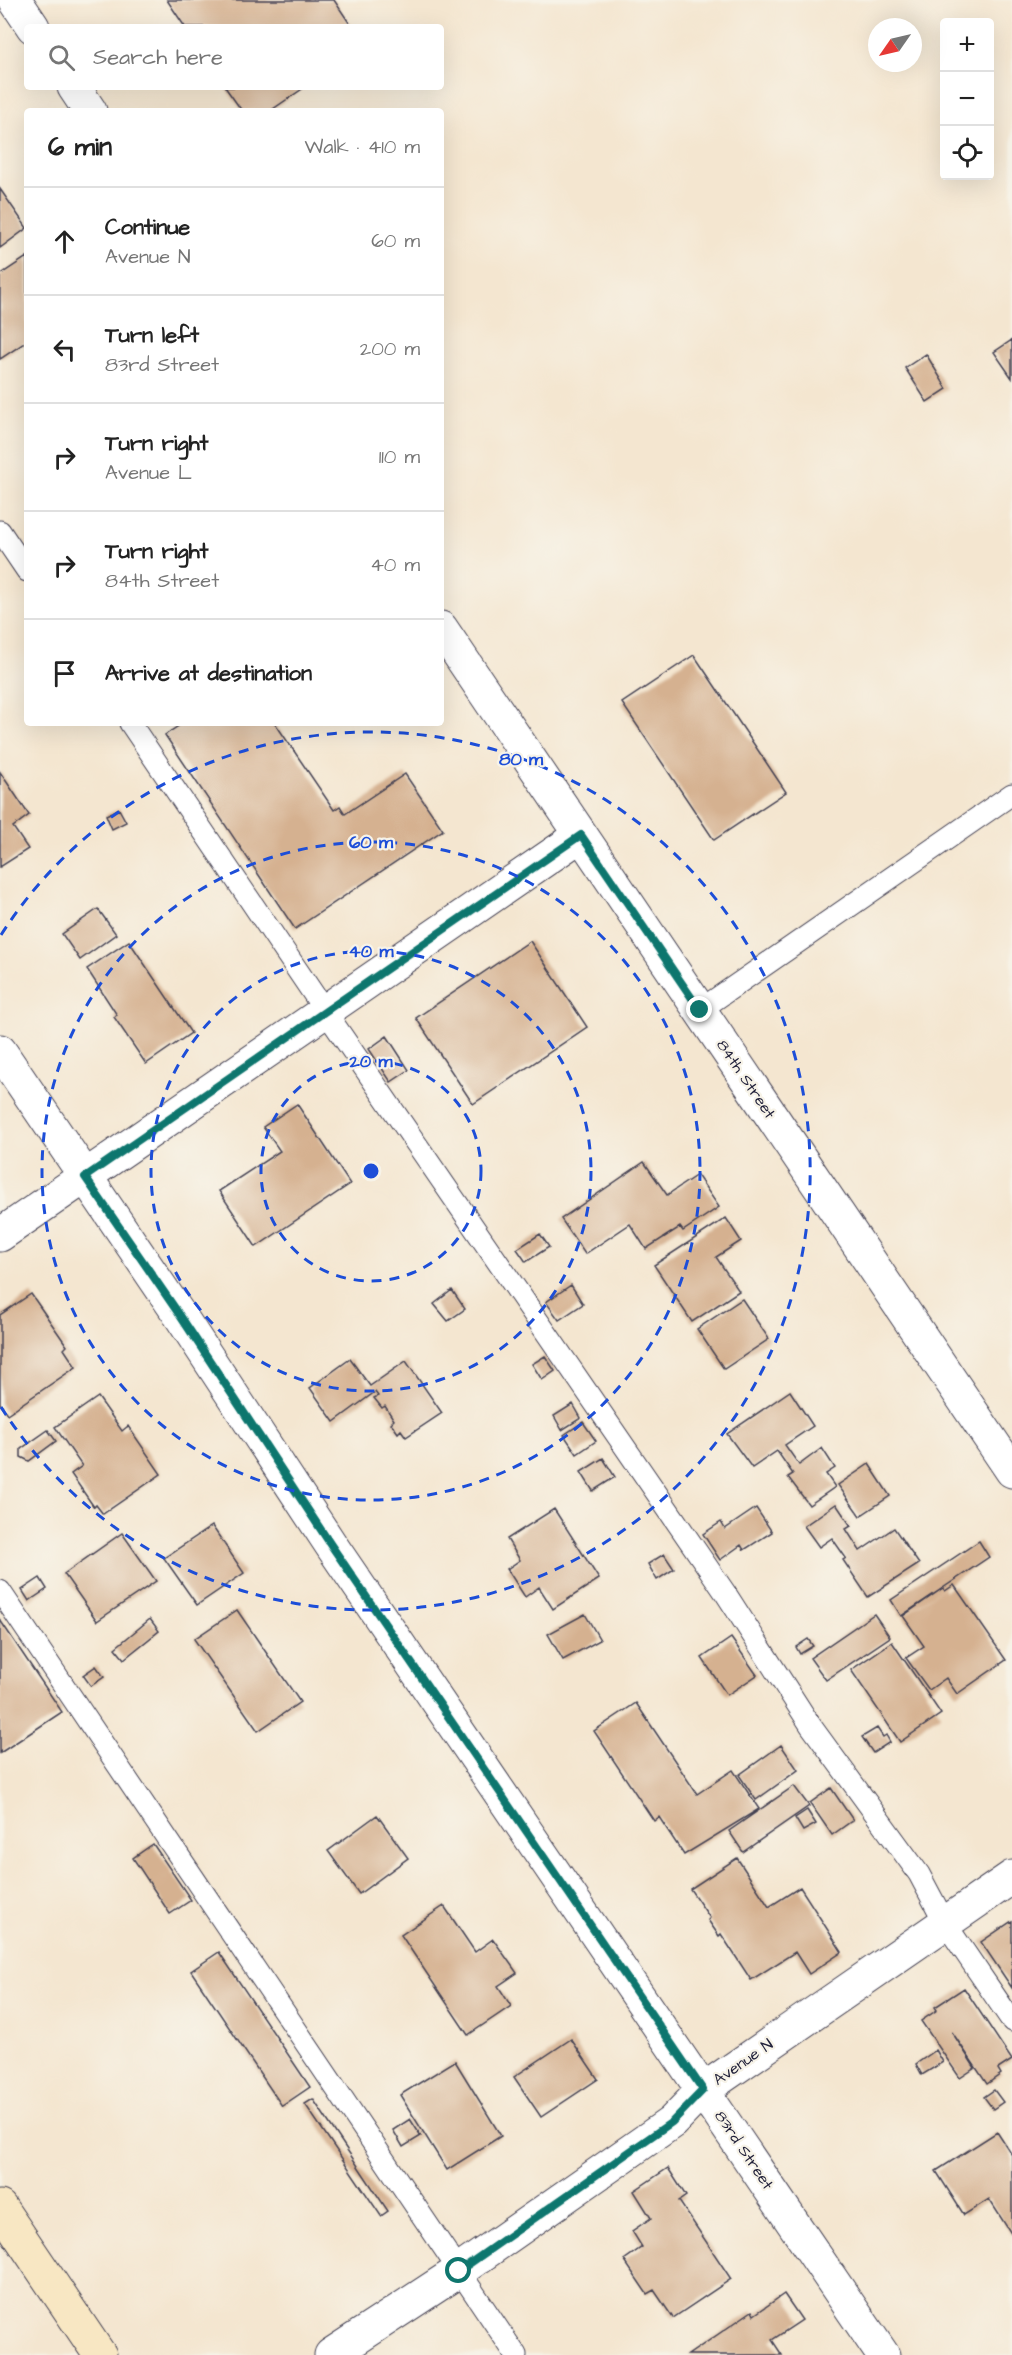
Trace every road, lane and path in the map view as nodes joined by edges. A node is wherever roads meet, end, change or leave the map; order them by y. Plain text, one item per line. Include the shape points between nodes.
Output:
1 (15, 0) edge
2 (31, 24) edge
3 (76, 90) edge
4 (88, 108) edge
5 (0, 531) edge
6 (24, 567) edge
7 (444, 632) edge
8 (132, 726) edge
9 (1012, 794) edge
10 (581, 835) junction
11 (700, 1010) junction
12 (325, 1011) junction
13 (0, 1052) edge
14 (85, 1177) junction
15 (0, 1235) edge
16 (1008, 1456) edge
17 (0, 1592) edge
18 (1012, 1876) edge
19 (945, 1923) junction
20 (1012, 2021) edge
21 (703, 2090) junction
22 (0, 2207) edge
23 (459, 2271) junction
24 (100, 2355) edge
25 (331, 2355) edge
26 (516, 2355) edge
27 (884, 2355) edge

1 - 2 street
3 - 4 street
5 - 6 lane
7 - 10 street, 84th Street
8 - 12 lane
9 - 11 lane
10 - 11 street, 84th Street
10 - 12 street
11 - 16 street, 84th Street
12 - 14 street
12 - 19 lane via 726,1594 811,1726 919,1874
13 - 14 street, 83rd Street
14 - 15 street
14 - 21 street, 83rd Street
17 - 23 lane
18 - 19 street, Avenue N
19 - 20 lane
19 - 21 street, Avenue N
21 - 23 street, Avenue N via 672,2122
21 - 27 street, 83rd Street
22 - 24 main road
23 - 25 street, Avenue N
23 - 26 lane

